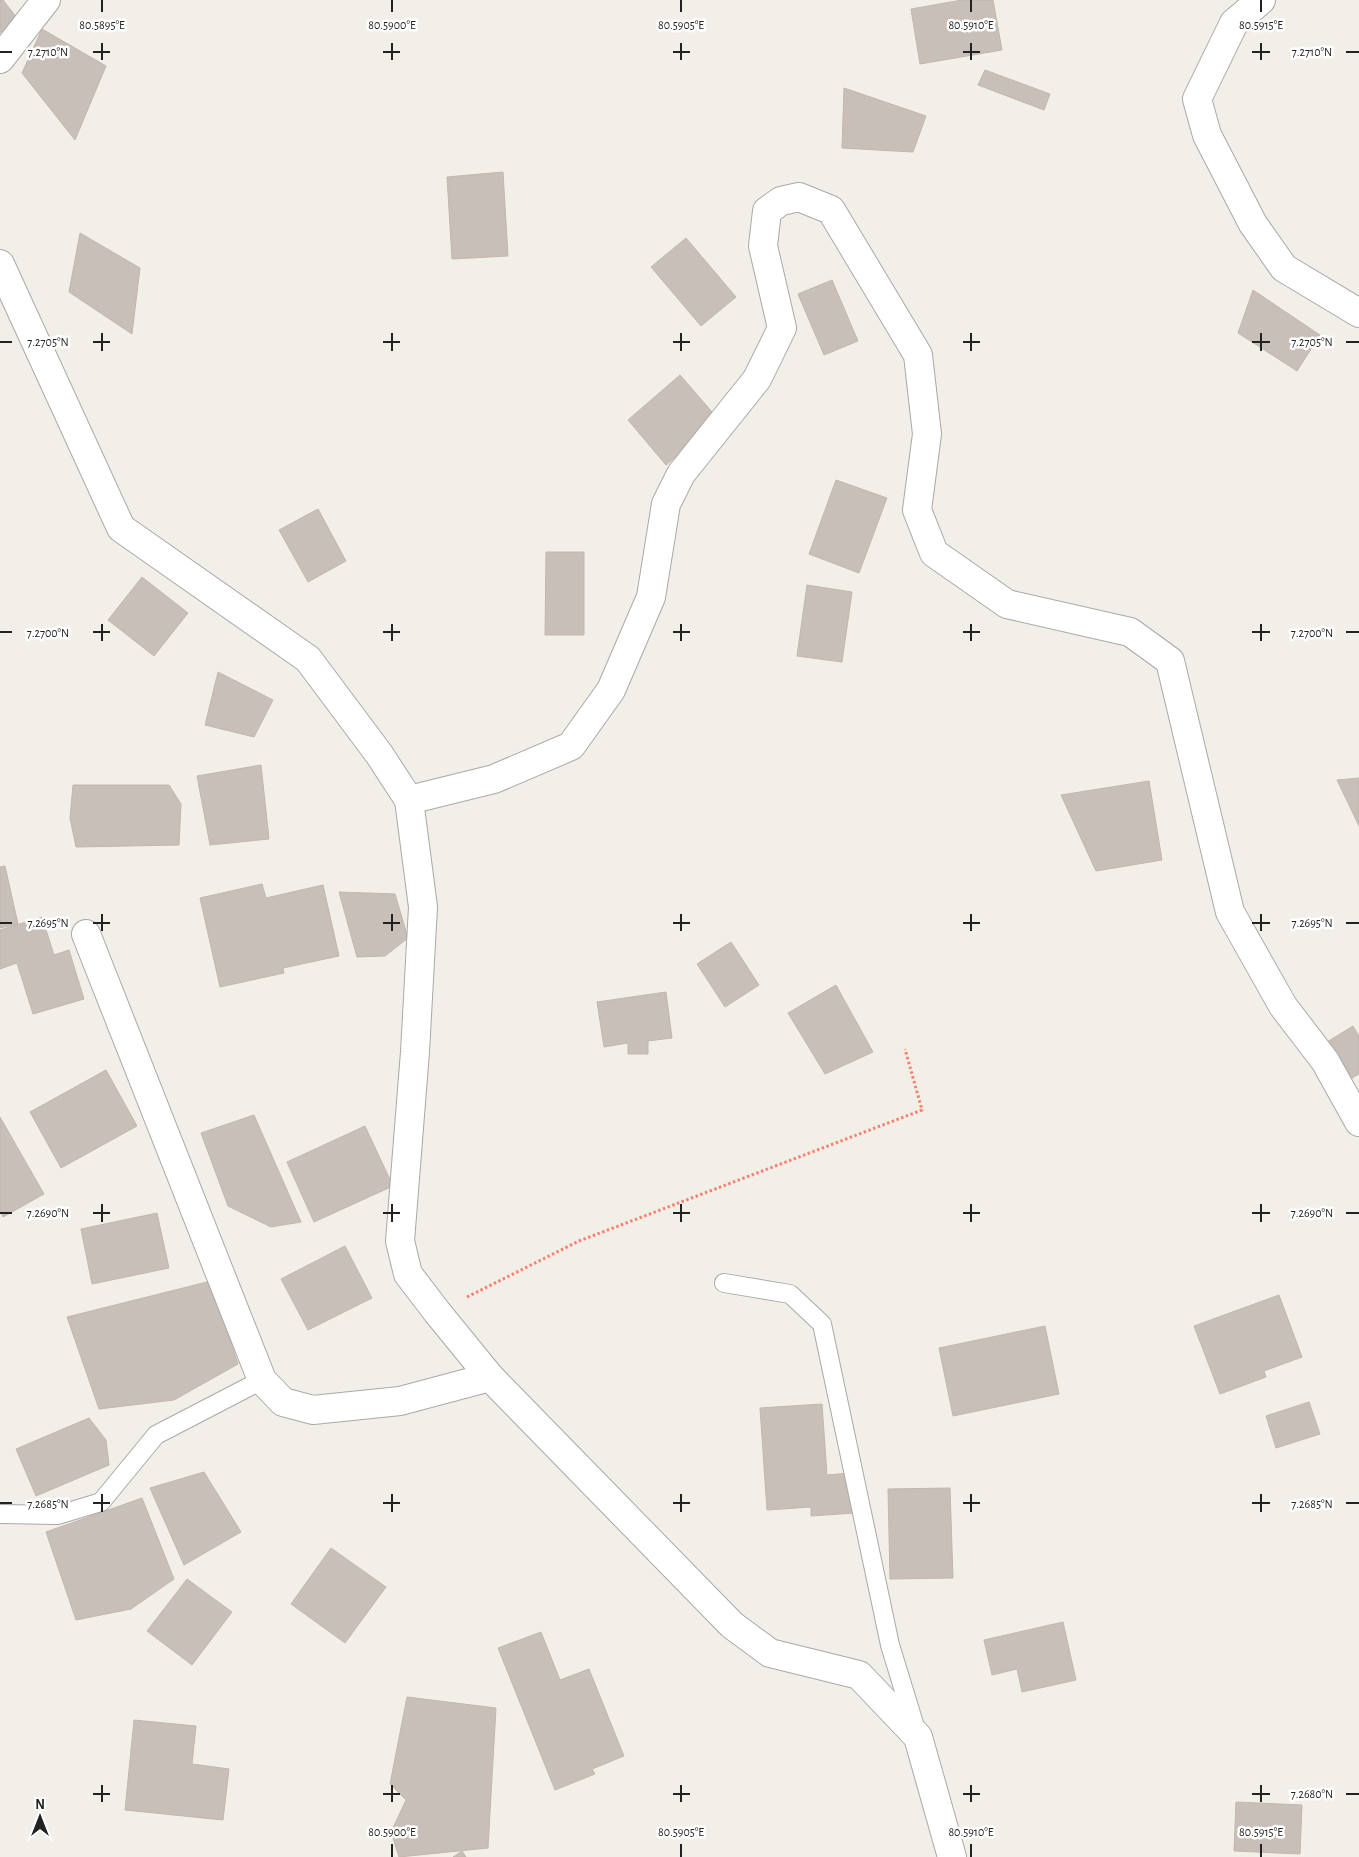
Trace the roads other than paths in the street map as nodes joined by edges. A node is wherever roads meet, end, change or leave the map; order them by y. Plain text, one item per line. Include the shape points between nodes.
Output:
1 (46, 0) edge
2 (1261, 0) edge
3 (0, 59) edge
4 (0, 264) edge
5 (1359, 313) edge
6 (409, 800) junction
7 (86, 934) dead end
8 (1359, 1122) edge
9 (724, 1283) dead end
10 (490, 1377) junction
11 (262, 1380) junction
12 (0, 1514) edge
13 (918, 1737) junction
14 (952, 1857) edge

1 - 3 street
2 - 5 street via 1234,23 1198,99 1207,135 1252,224 1284,268
4 - 6 street via 121,528 308,659
6 - 8 street via 494,779 571,746 611,690 651,597 666,504 681,474 757,379 782,328 763,246 767,211 781,201 799,198 831,210 918,355 927,434 918,510 934,553 1007,604 1130,632 1170,661 1230,912 1283,1006 1325,1061
6 - 10 street via 423,907 400,1241 408,1274
7 - 11 street
9 - 13 lane via 790,1294 822,1324 890,1646
10 - 11 street via 400,1401 313,1410 283,1402
10 - 13 street via 732,1624 770,1653 860,1675
11 - 12 lane via 156,1435 101,1502 58,1515
13 - 14 street

